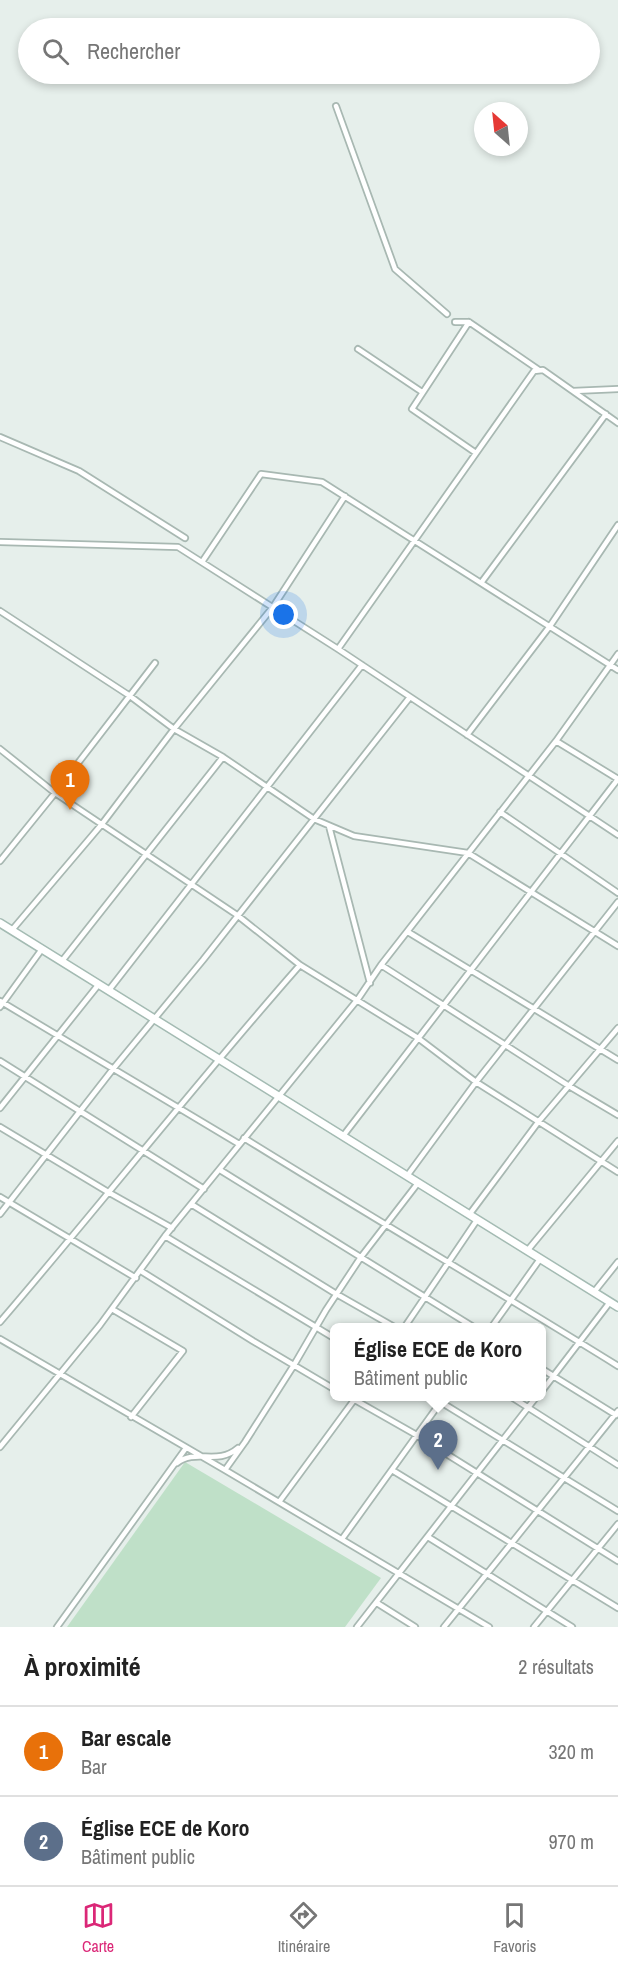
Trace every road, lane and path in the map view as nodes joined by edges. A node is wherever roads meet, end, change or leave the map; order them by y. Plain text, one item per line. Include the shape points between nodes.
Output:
1 (336, 106) dead end
2 (447, 314) dead end
3 (455, 322) dead end
4 (469, 322) junction
5 (358, 349) dead end
6 (539, 370) junction
7 (618, 389) edge
8 (573, 391) junction
9 (422, 392) junction
10 (606, 414) junction
11 (618, 423) edge
12 (0, 437) edge
13 (476, 453) junction
14 (345, 496) junction
15 (618, 525) edge
16 (185, 538) dead end
17 (414, 540) junction
18 (0, 542) edge
19 (202, 562) junction
20 (481, 583) junction
21 (273, 607) junction
22 (0, 611) edge
23 (550, 626) junction
24 (338, 649) junction
25 (618, 654) edge
26 (155, 663) dead end
27 (362, 664) junction
28 (610, 665) junction
29 (618, 670) edge
30 (130, 696) junction
31 (410, 697) junction
32 (174, 729) junction
33 (467, 735) junction
34 (556, 741) junction
35 (0, 749) edge
36 (223, 757) junction
37 (529, 776) junction
38 (618, 779) edge
39 (267, 787) junction
40 (55, 793) junction
41 (500, 812) junction
42 (590, 816) junction
43 (314, 819) junction
44 (102, 824) junction
45 (328, 825) junction
46 (618, 835) edge
47 (468, 853) junction
48 (147, 854) junction
49 (561, 854) junction
50 (0, 861) edge
51 (191, 884) junction
52 (531, 892) junction
53 (618, 893) edge
54 (618, 902) edge
55 (237, 915) junction
56 (0, 923) edge
57 (12, 930) junction
58 (408, 932) junction
59 (596, 933) junction
60 (618, 946) edge
61 (42, 949) junction
62 (62, 961) junction
63 (300, 965) junction
64 (381, 965) junction
65 (471, 970) junction
66 (370, 983) junction
67 (99, 984) junction
68 (109, 990) junction
69 (358, 999) junction
70 (1, 1004) edge
71 (443, 1006) junction
72 (534, 1008) junction
73 (153, 1018) junction
74 (618, 1028) edge
75 (57, 1035) junction
76 (418, 1038) junction
77 (506, 1045) junction
78 (600, 1049) junction
79 (218, 1059) junction
80 (618, 1060) edge
81 (0, 1061) edge
82 (113, 1069) junction
83 (25, 1077) junction
84 (476, 1082) junction
85 (569, 1086) junction
86 (279, 1097) junction
87 (177, 1107) junction
88 (0, 1108) edge
89 (80, 1112) junction
90 (618, 1115) edge
91 (539, 1121) junction
92 (0, 1127) edge
93 (343, 1136) junction
94 (244, 1138) junction
95 (618, 1141) edge
96 (239, 1144) junction
97 (142, 1151) junction
98 (46, 1155) junction
99 (601, 1161) junction
100 (220, 1170) junction
101 (618, 1172) edge
102 (408, 1176) junction
103 (418, 1183) junction
104 (204, 1189) junction
105 (108, 1192) junction
106 (0, 1197) edge
107 (9, 1203) junction
108 (191, 1204) junction
109 (0, 1214) edge
110 (469, 1215) junction
111 (477, 1220) junction
112 (385, 1226) junction
113 (172, 1228) junction
114 (165, 1236) junction
115 (70, 1239) junction
116 (527, 1251) junction
117 (361, 1257) junction
118 (540, 1258) junction
119 (448, 1261) junction
120 (618, 1262) edge
121 (141, 1271) junction
122 (135, 1278) junction
123 (594, 1292) junction
124 (337, 1294) junction
125 (424, 1296) junction
126 (510, 1299) junction
127 (610, 1302) junction
128 (618, 1307) edge
129 (112, 1309) junction
130 (0, 1322) edge
131 (387, 1323) edge
132 (407, 1323) edge
133 (467, 1323) edge
134 (494, 1323) edge
135 (316, 1327) junction
136 (330, 1336) edge
137 (0, 1339) edge
138 (579, 1342) junction
139 (294, 1365) junction
140 (618, 1366) edge
141 (546, 1372) edge
142 (59, 1375) junction
143 (553, 1376) junction
144 (546, 1386) edge
145 (330, 1387) edge
146 (354, 1401) edge
147 (361, 1401) edge
148 (518, 1401) edge
149 (533, 1401) edge
150 (441, 1402) joint
151 (528, 1407) junction
152 (617, 1414) edge
153 (132, 1417) junction
154 (416, 1437) junction
155 (503, 1440) junction
156 (245, 1442) junction
157 (0, 1447) edge
158 (186, 1448) junction
159 (589, 1448) junction
160 (202, 1457) junction
161 (618, 1466) edge
162 (172, 1467) junction
163 (225, 1470) junction
164 (392, 1470) junction
165 (477, 1473) junction
166 (564, 1479) junction
167 (279, 1502) junction
168 (451, 1506) junction
169 (618, 1511) edge
170 (538, 1512) junction
171 (618, 1524) edge
172 (428, 1537) junction
173 (342, 1539) junction
174 (513, 1543) junction
175 (598, 1549) junction
176 (618, 1561) edge
177 (400, 1573) junction
178 (488, 1574) junction
179 (573, 1580) junction
180 (377, 1604) junction
181 (460, 1608) junction
182 (618, 1608) edge
183 (547, 1611) junction
184 (57, 1627) edge
185 (357, 1627) edge
186 (415, 1627) edge
187 (444, 1627) edge
188 (489, 1627) edge
189 (534, 1627) edge
190 (572, 1627) edge

1 - 2 street via 395,269
3 - 4 street
4 - 6 street
4 - 9 street
5 - 9 street
6 - 8 street
6 - 13 street via 534,371
7 - 8 street
8 - 10 street
9 - 13 street via 412,408
10 - 11 street
10 - 20 street
12 - 16 street via 79,471
13 - 17 street
14 - 17 street
14 - 19 street via 322,482 261,474
14 - 21 street
15 - 23 street
17 - 20 street
17 - 24 street
18 - 19 street via 178,547
19 - 21 street
20 - 23 street
21 - 24 street
21 - 32 street
22 - 30 street
23 - 28 street
23 - 33 street
24 - 27 street
25 - 28 street
26 - 30 street
27 - 31 street
27 - 39 street
28 - 29 street
28 - 34 street
30 - 32 street
30 - 40 street
31 - 33 street
31 - 43 street
32 - 36 street
32 - 44 street
33 - 37 street
34 - 37 street
34 - 38 street
35 - 40 street
36 - 39 street
36 - 48 street
37 - 41 street
37 - 42 street
38 - 42 street
39 - 43 street
39 - 51 street
40 - 44 street
40 - 50 street
41 - 47 street
41 - 49 street
42 - 46 street
42 - 49 street
43 - 45 street
43 - 55 street
44 - 48 street
44 - 57 street
45 - 47 street via 354,836
45 - 66 street
47 - 52 street
47 - 58 street
48 - 51 street
48 - 62 street
49 - 52 street
49 - 53 street
51 - 55 street
51 - 68 street
52 - 59 street
52 - 65 street
54 - 59 street
55 - 63 street
55 - 73 street
56 - 57 street
57 - 61 street
58 - 64 street
58 - 65 street
59 - 60 street
59 - 72 street
61 - 62 street
61 - 70 street
62 - 67 street
63 - 69 street
63 - 79 street
64 - 66 street
64 - 71 street
65 - 71 street
65 - 72 street
66 - 69 street
67 - 68 street
67 - 75 street
68 - 73 street
69 - 76 street
69 - 86 street
70 - 75 street
71 - 76 street
71 - 77 street
72 - 77 street
72 - 78 street
73 - 79 street
73 - 82 street
74 - 78 street
75 - 82 street
75 - 83 street
76 - 84 street
76 - 93 street
77 - 84 street
77 - 85 street
78 - 80 street
78 - 85 street
79 - 86 street
79 - 87 street
81 - 83 street
82 - 87 street
82 - 89 street
83 - 88 street
83 - 89 street
84 - 91 street
84 - 102 street
85 - 90 street
85 - 91 street
86 - 93 street
86 - 94 street
87 - 96 street
87 - 97 street
89 - 97 street
89 - 98 street
91 - 99 street
91 - 110 street
92 - 98 street
93 - 102 street
94 - 96 street
94 - 112 street
95 - 99 street
96 - 100 street
97 - 104 street
97 - 105 street
98 - 105 street
98 - 107 street
99 - 101 street
99 - 116 street
100 - 104 street
100 - 117 street
102 - 103 street
103 - 110 street
103 - 112 street
104 - 108 street
105 - 113 street
105 - 115 street
106 - 107 street
107 - 109 street
107 - 115 street
108 - 113 street
108 - 124 street
110 - 111 street
111 - 116 street
111 - 119 street
112 - 117 street
112 - 119 street
113 - 114 street
114 - 121 street
114 - 135 street
115 - 122 street
115 - 130 street
116 - 118 street
117 - 124 street
117 - 125 street
118 - 123 street
118 - 126 street
119 - 125 street
119 - 126 street
120 - 123 street
121 - 122 street
121 - 139 street
122 - 129 street
123 - 127 street
124 - 131 street
124 - 135 street
125 - 132 street
125 - 133 street
126 - 134 street
126 - 138 street
127 - 128 street
127 - 138 street
129 - 142 street
129 - 153 street via 183,1351
135 - 136 street
135 - 139 street
137 - 142 street
138 - 140 street
138 - 143 street
139 - 145 street
139 - 156 street
141 - 143 street
142 - 153 street
142 - 157 street
143 - 144 street
143 - 152 street
146 - 167 street
147 - 154 street
148 - 151 street
149 - 151 street
150 - 154 street
150 - 155 street
151 - 155 street
151 - 159 street
152 - 159 street
153 - 158 street
154 - 164 street
154 - 165 street
155 - 165 street
155 - 166 street
156 - 160 street via 226,1456
156 - 163 street
158 - 160 street
158 - 162 street
159 - 161 street
159 - 166 street
160 - 162 street via 188,1457
160 - 163 street
162 - 184 street
163 - 167 street
164 - 168 street
164 - 173 street
165 - 168 street
165 - 170 street
166 - 169 street
166 - 170 street
167 - 173 street
168 - 172 street
168 - 174 street
170 - 174 street
170 - 175 street
171 - 175 street
172 - 177 street
172 - 178 street
173 - 177 street
174 - 178 street
174 - 179 street
175 - 176 street
175 - 179 street
177 - 180 street
177 - 181 street
178 - 181 street
178 - 183 street
179 - 182 street
179 - 183 street
180 - 185 street
180 - 186 street
181 - 187 street
181 - 188 street
183 - 189 street
183 - 190 street

